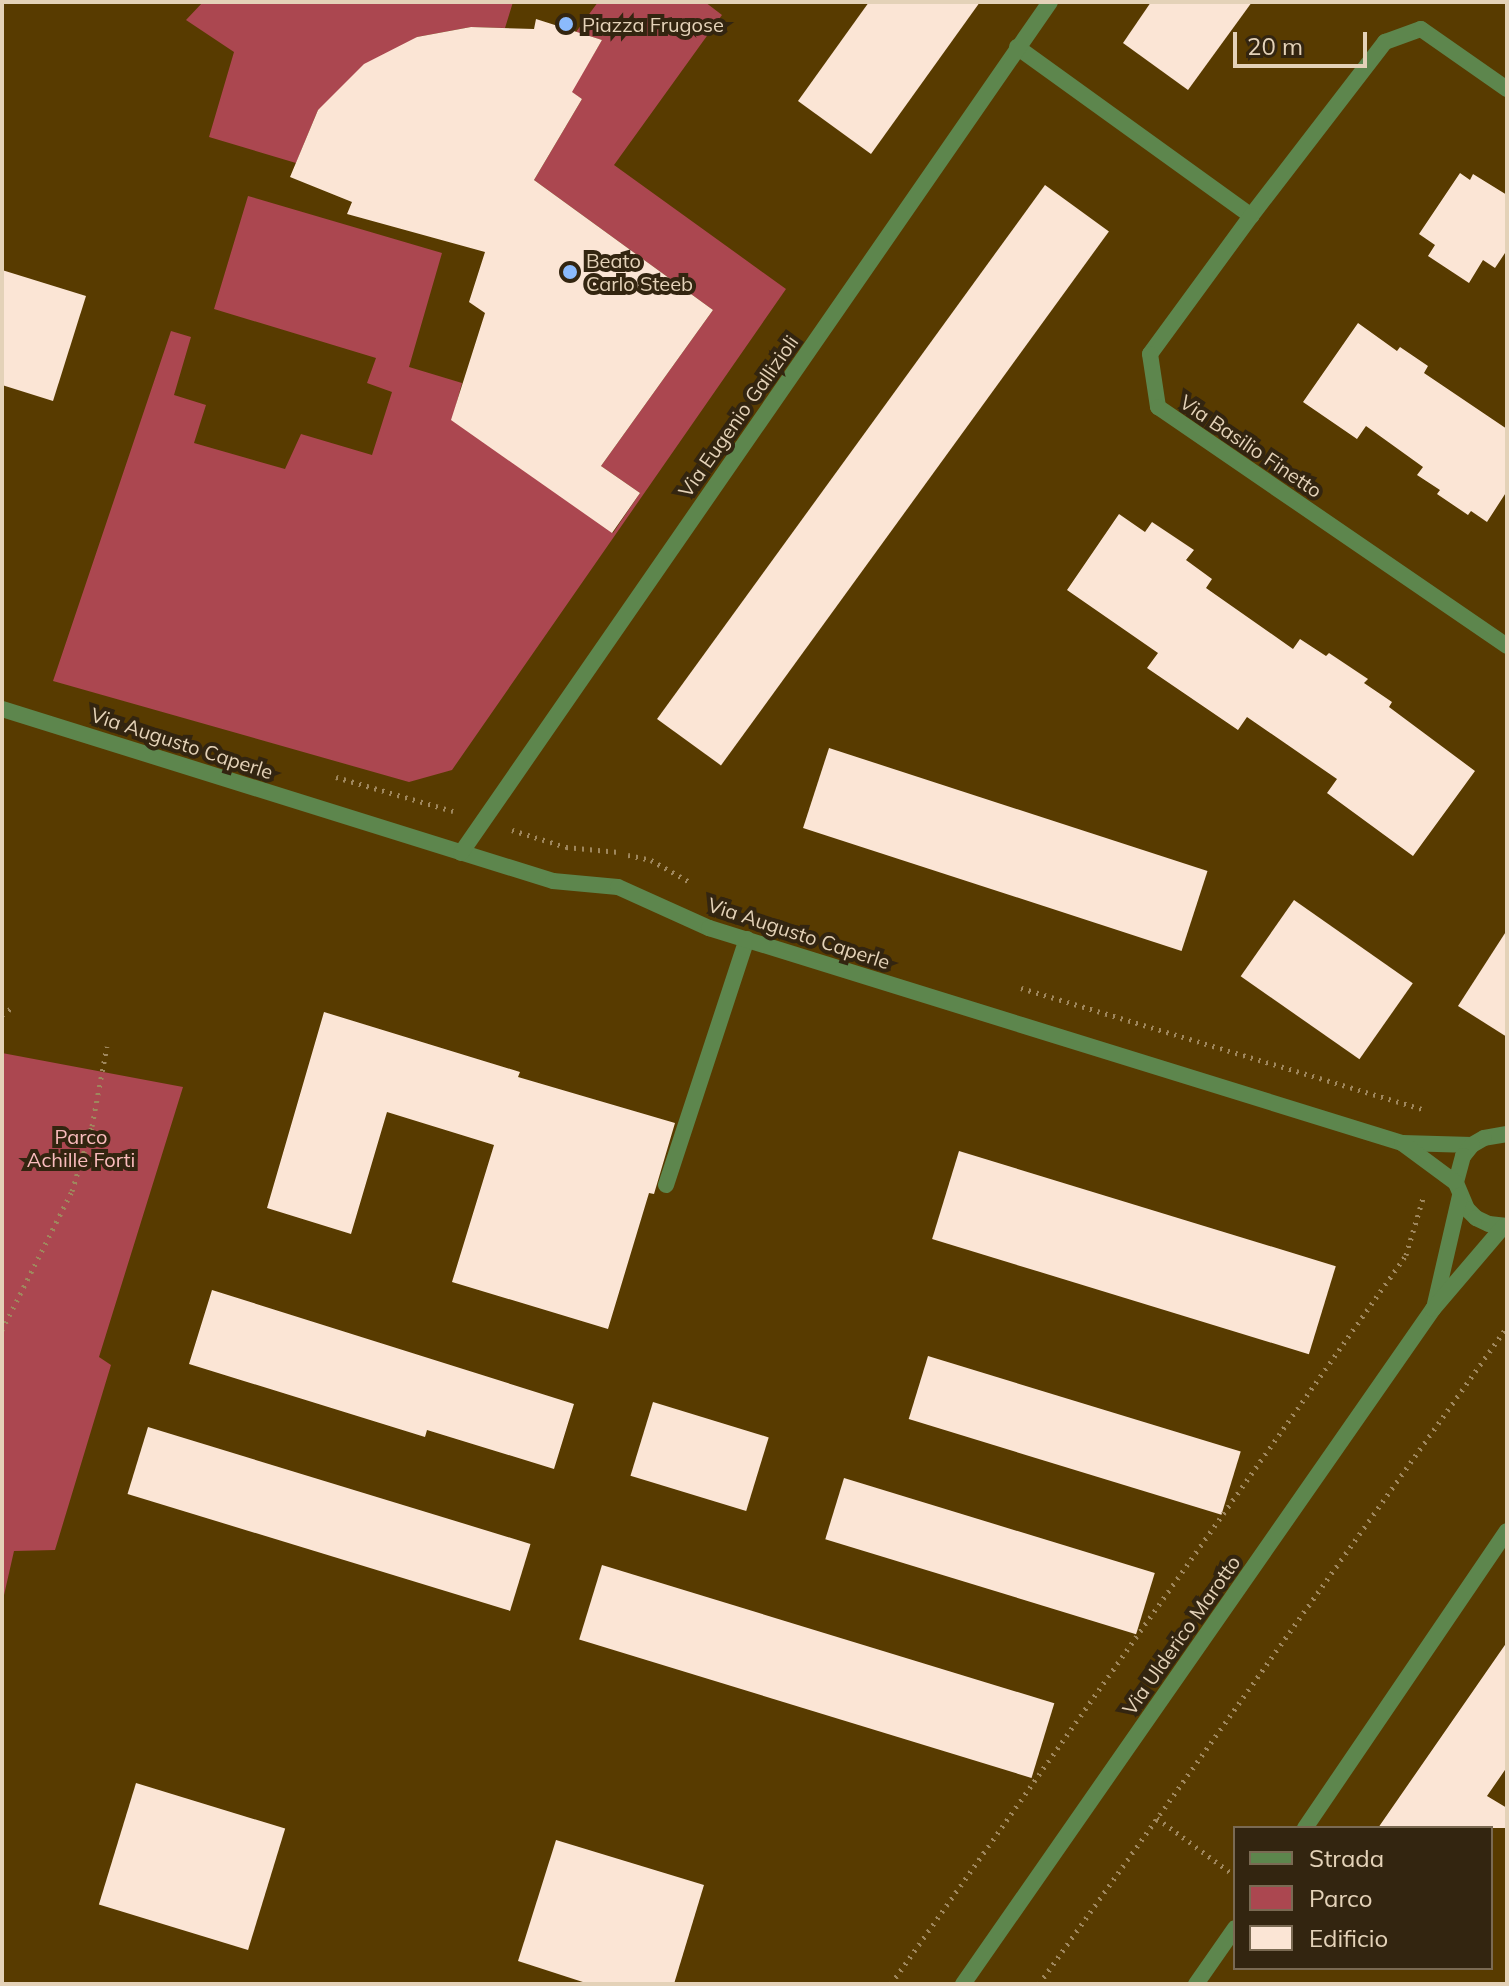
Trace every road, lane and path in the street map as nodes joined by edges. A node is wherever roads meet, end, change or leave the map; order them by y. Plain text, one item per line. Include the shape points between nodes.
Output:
1 (1050, 2) edge
2 (1017, 47) junction
3 (1507, 89) edge
4 (1251, 216) junction
5 (1507, 646) edge
6 (2, 709) edge
7 (327, 774) dead end
8 (483, 821) junction
9 (461, 853) junction
10 (698, 887) dead end
11 (747, 939) junction
12 (1009, 985) dead end
13 (13, 1007) dead end
14 (2, 1015) edge
15 (107, 1046) dead end
16 (1504, 1133) edge
17 (1402, 1143) junction
18 (1438, 1144) junction
19 (1472, 1145) junction
20 (1432, 1165) junction
21 (666, 1185) dead end
22 (1458, 1190) junction
23 (1505, 1226) edge
24 (1433, 1309) junction
25 (1507, 1327) edge
26 (2, 1330) edge
27 (1507, 1531) edge
28 (1157, 1818) junction
29 (1306, 1826) edge
30 (1233, 1875) edge
31 (1233, 1931) edge
32 (891, 1984) edge
33 (963, 1984) edge
34 (1039, 1984) edge
35 (1196, 1984) edge

1 - 2 street, Via Eugenio Gallizioli
2 - 4 street
2 - 8 street, Via Eugenio Gallizioli
3 - 4 street, Via Basilio Finetto via 1421,29 1385,42
4 - 5 street, Via Basilio Finetto via 1150,354 1158,407
6 - 9 street, Via Augusto Caperle
7 - 8 path
8 - 9 street, Via Eugenio Gallizioli
8 - 10 path via 566,847 651,860
9 - 11 street, Via Augusto Caperle via 553,881 618,887 709,928
11 - 17 street, Via Augusto Caperle
11 - 21 street
12 - 18 path via 1445,1116
13 - 14 path
15 - 26 path via 92,1126 72,1191
16 - 19 street, Via Augusto Caperle
17 - 18 street, Via Augusto Caperle
17 - 20 street, Via Augusto Caperle
18 - 19 street, Via Augusto Caperle
19 - 22 street via 1463,1156
20 - 22 street, Via Augusto Caperle
20 - 32 path via 1406,1255
22 - 23 street, Via Augusto Caperle via 1476,1218
22 - 24 street, Via Ulderico Marotto
23 - 24 street, Via Ulderico Marotto
24 - 33 street, Via Ulderico Marotto
25 - 28 path
27 - 29 street
28 - 30 path
28 - 34 path
31 - 35 street

